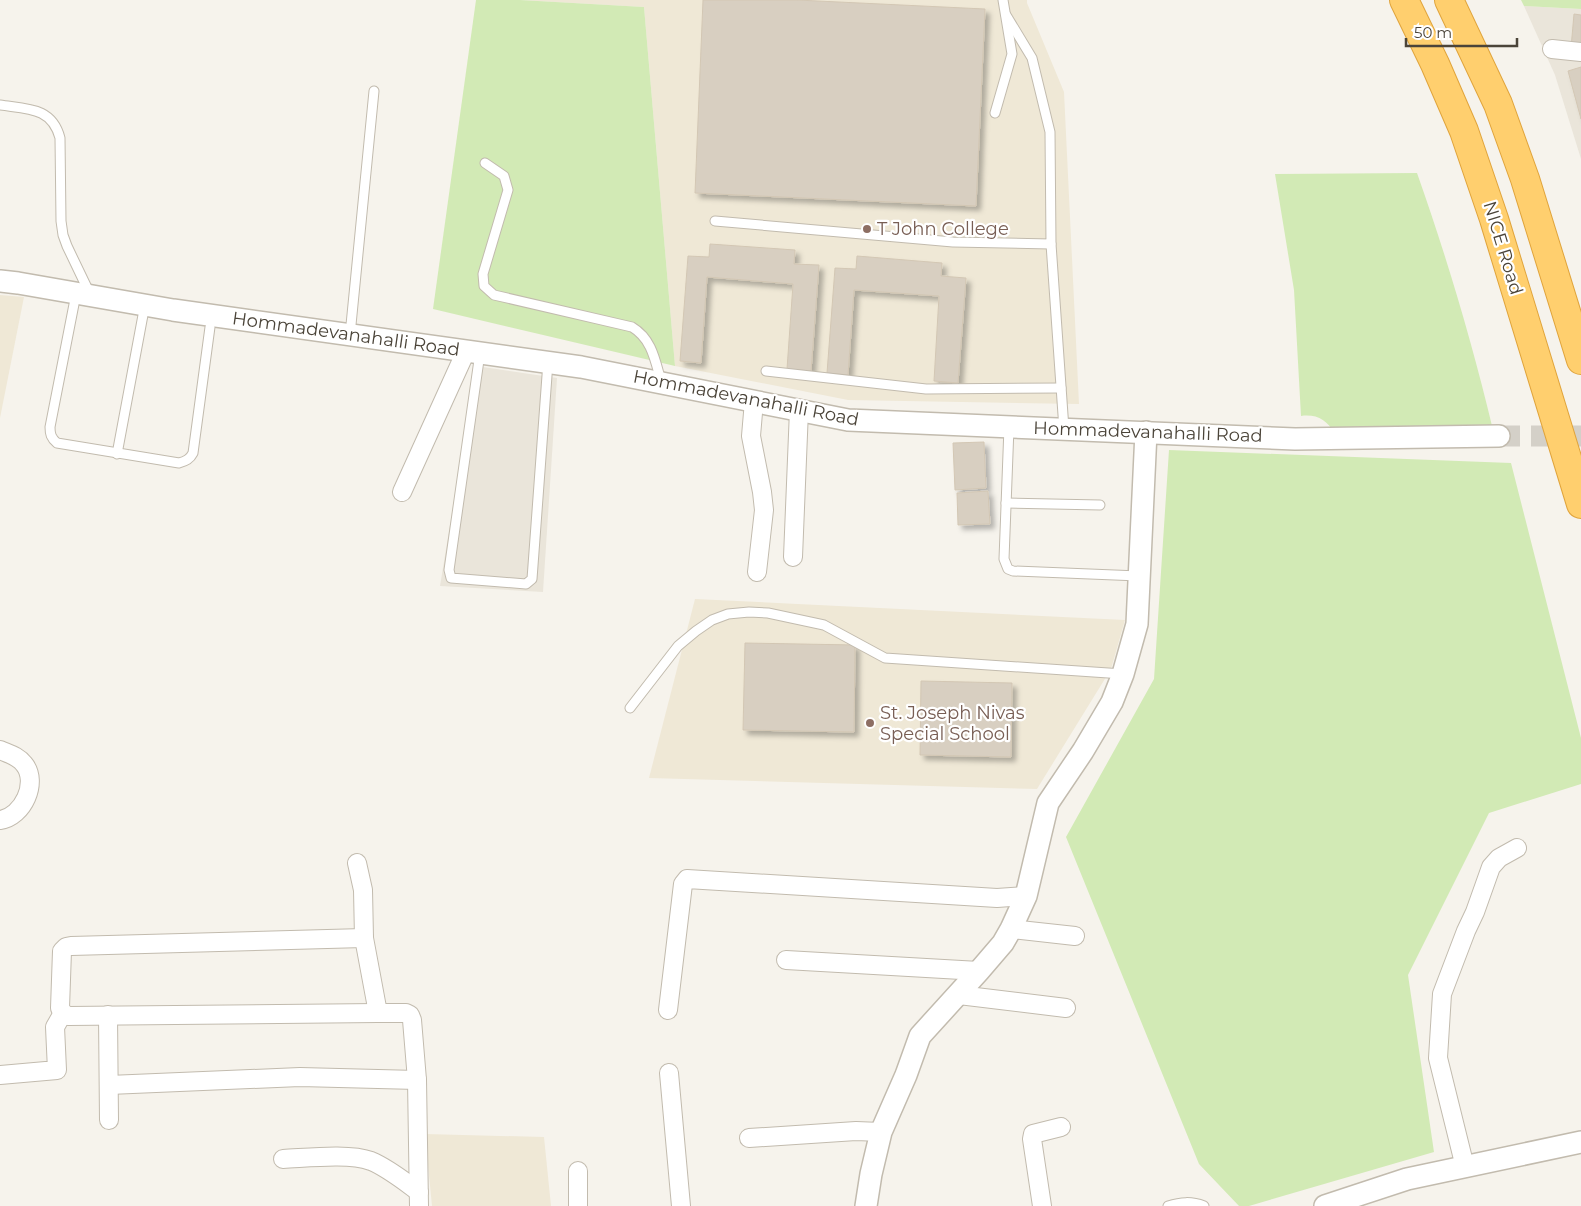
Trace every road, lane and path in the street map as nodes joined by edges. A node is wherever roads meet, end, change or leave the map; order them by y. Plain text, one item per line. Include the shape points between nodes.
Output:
1 (1004, 0) edge
2 (1404, 0) edge
3 (1449, 0) edge
4 (1006, 15) junction
5 (1552, 49) dead end
6 (1581, 52) edge
7 (374, 91) dead end
8 (0, 105) edge
9 (995, 113) dead end
10 (484, 163) dead end
11 (715, 221) dead end
12 (1051, 244) junction
13 (0, 281) edge
14 (84, 294) junction
15 (143, 315) dead end
16 (210, 327) dead end
17 (350, 335) junction
18 (473, 352) junction
19 (1581, 360) edge
20 (548, 362) junction
21 (766, 371) dead end
22 (662, 383) junction
23 (1061, 388) junction
24 (754, 401) junction
25 (799, 410) junction
26 (1009, 426) junction
27 (1064, 429) junction
28 (1146, 432) junction
29 (1498, 436) tunnel mouth
30 (117, 454) junction
31 (402, 492) dead end
32 (1006, 503) junction
33 (1581, 504) edge
34 (1100, 505) dead end
35 (793, 557) dead end
36 (758, 572) dead end
37 (1139, 576) junction
38 (1123, 674) junction
39 (630, 708) dead end
40 (0, 750) edge
41 (0, 820) edge
42 (1517, 848) dead end
43 (357, 863) dead end
44 (1026, 896) junction
45 (1011, 928) junction
46 (1075, 936) dead end
47 (364, 938) junction
48 (786, 960) dead end
49 (980, 971) junction
50 (959, 995) junction
51 (1066, 1008) dead end
52 (668, 1010) dead end
53 (378, 1012) junction
54 (63, 1013) junction
55 (108, 1016) junction
56 (669, 1073) dead end
57 (0, 1075) edge
58 (417, 1080) junction
59 (109, 1085) junction
60 (109, 1120) dead end
61 (1061, 1128) dead end
62 (881, 1132) junction
63 (749, 1138) dead end
64 (1581, 1142) edge
65 (282, 1159) dead end
66 (1465, 1167) junction
67 (578, 1171) dead end
68 (419, 1199) edge
69 (578, 1206) edge
70 (681, 1206) edge
71 (866, 1206) edge
72 (1042, 1206) edge
73 (1168, 1206) edge
74 (1204, 1206) edge
75 (1325, 1206) edge

1 - 4 lane
2 - 33 highway, NICE Road via 1467,140
3 - 19 highway via 1498,104
4 - 9 lane via 1012,54
4 - 12 lane via 1032,58 1050,132
5 - 6 street
7 - 17 lane
8 - 14 lane via 43,113 58,129 63,235
10 - 22 lane via 504,176 508,190 483,274 484,286 494,295 640,331 652,350
11 - 12 lane via 953,242
12 - 23 lane
13 - 14 street, Hommadevanahalli Road
14 - 17 street, Hommadevanahalli Road
14 - 30 lane via 50,434 57,443
15 - 30 lane
16 - 30 lane via 190,458 179,463
17 - 18 street, Hommadevanahalli Road
18 - 20 street, Hommadevanahalli Road
18 - 20 lane via 449,570 451,578 526,584 532,579
18 - 31 street
20 - 22 street, Hommadevanahalli Road
21 - 23 lane via 926,388
22 - 24 street, Hommadevanahalli Road
23 - 27 lane
24 - 25 street, Hommadevanahalli Road
24 - 36 street via 751,436 764,510
25 - 26 street, Hommadevanahalli Road via 848,420
25 - 35 street
26 - 27 street, Hommadevanahalli Road
26 - 32 lane
27 - 28 street, Hommadevanahalli Road
28 - 29 street, Hommadevanahalli Road via 1295,439
28 - 37 street
32 - 34 lane
32 - 37 lane via 1004,559 1008,569
37 - 38 street via 1137,624
38 - 39 lane via 885,658 824,625 749,612 728,614 696,631 678,646
38 - 44 street via 1112,702 1048,803
40 - 41 street via 26,765 29,790 22,807 9,819
42 - 66 street via 1499,858 1491,867 1442,994 1438,1058
43 - 47 street via 363,890
44 - 45 street
44 - 52 street via 997,898 687,879 683,884
45 - 46 street
45 - 49 street
47 - 53 street
47 - 54 street via 66,947 62,951 60,1008
48 - 49 street
49 - 50 street
50 - 51 street
50 - 62 street via 920,1036
53 - 55 street
53 - 58 street via 410,1015
54 - 55 street via 68,1016
54 - 57 street via 55,1027 57,1070
55 - 59 street
56 - 70 street
58 - 59 street via 300,1077
58 - 68 street
59 - 60 street
61 - 72 street via 1038,1132 1032,1139
62 - 63 street
62 - 71 street
64 - 66 street
65 - 68 street via 354,1157 368,1160 380,1165
66 - 75 street via 1407,1179
67 - 69 street
73 - 74 lane via 1185,1202

